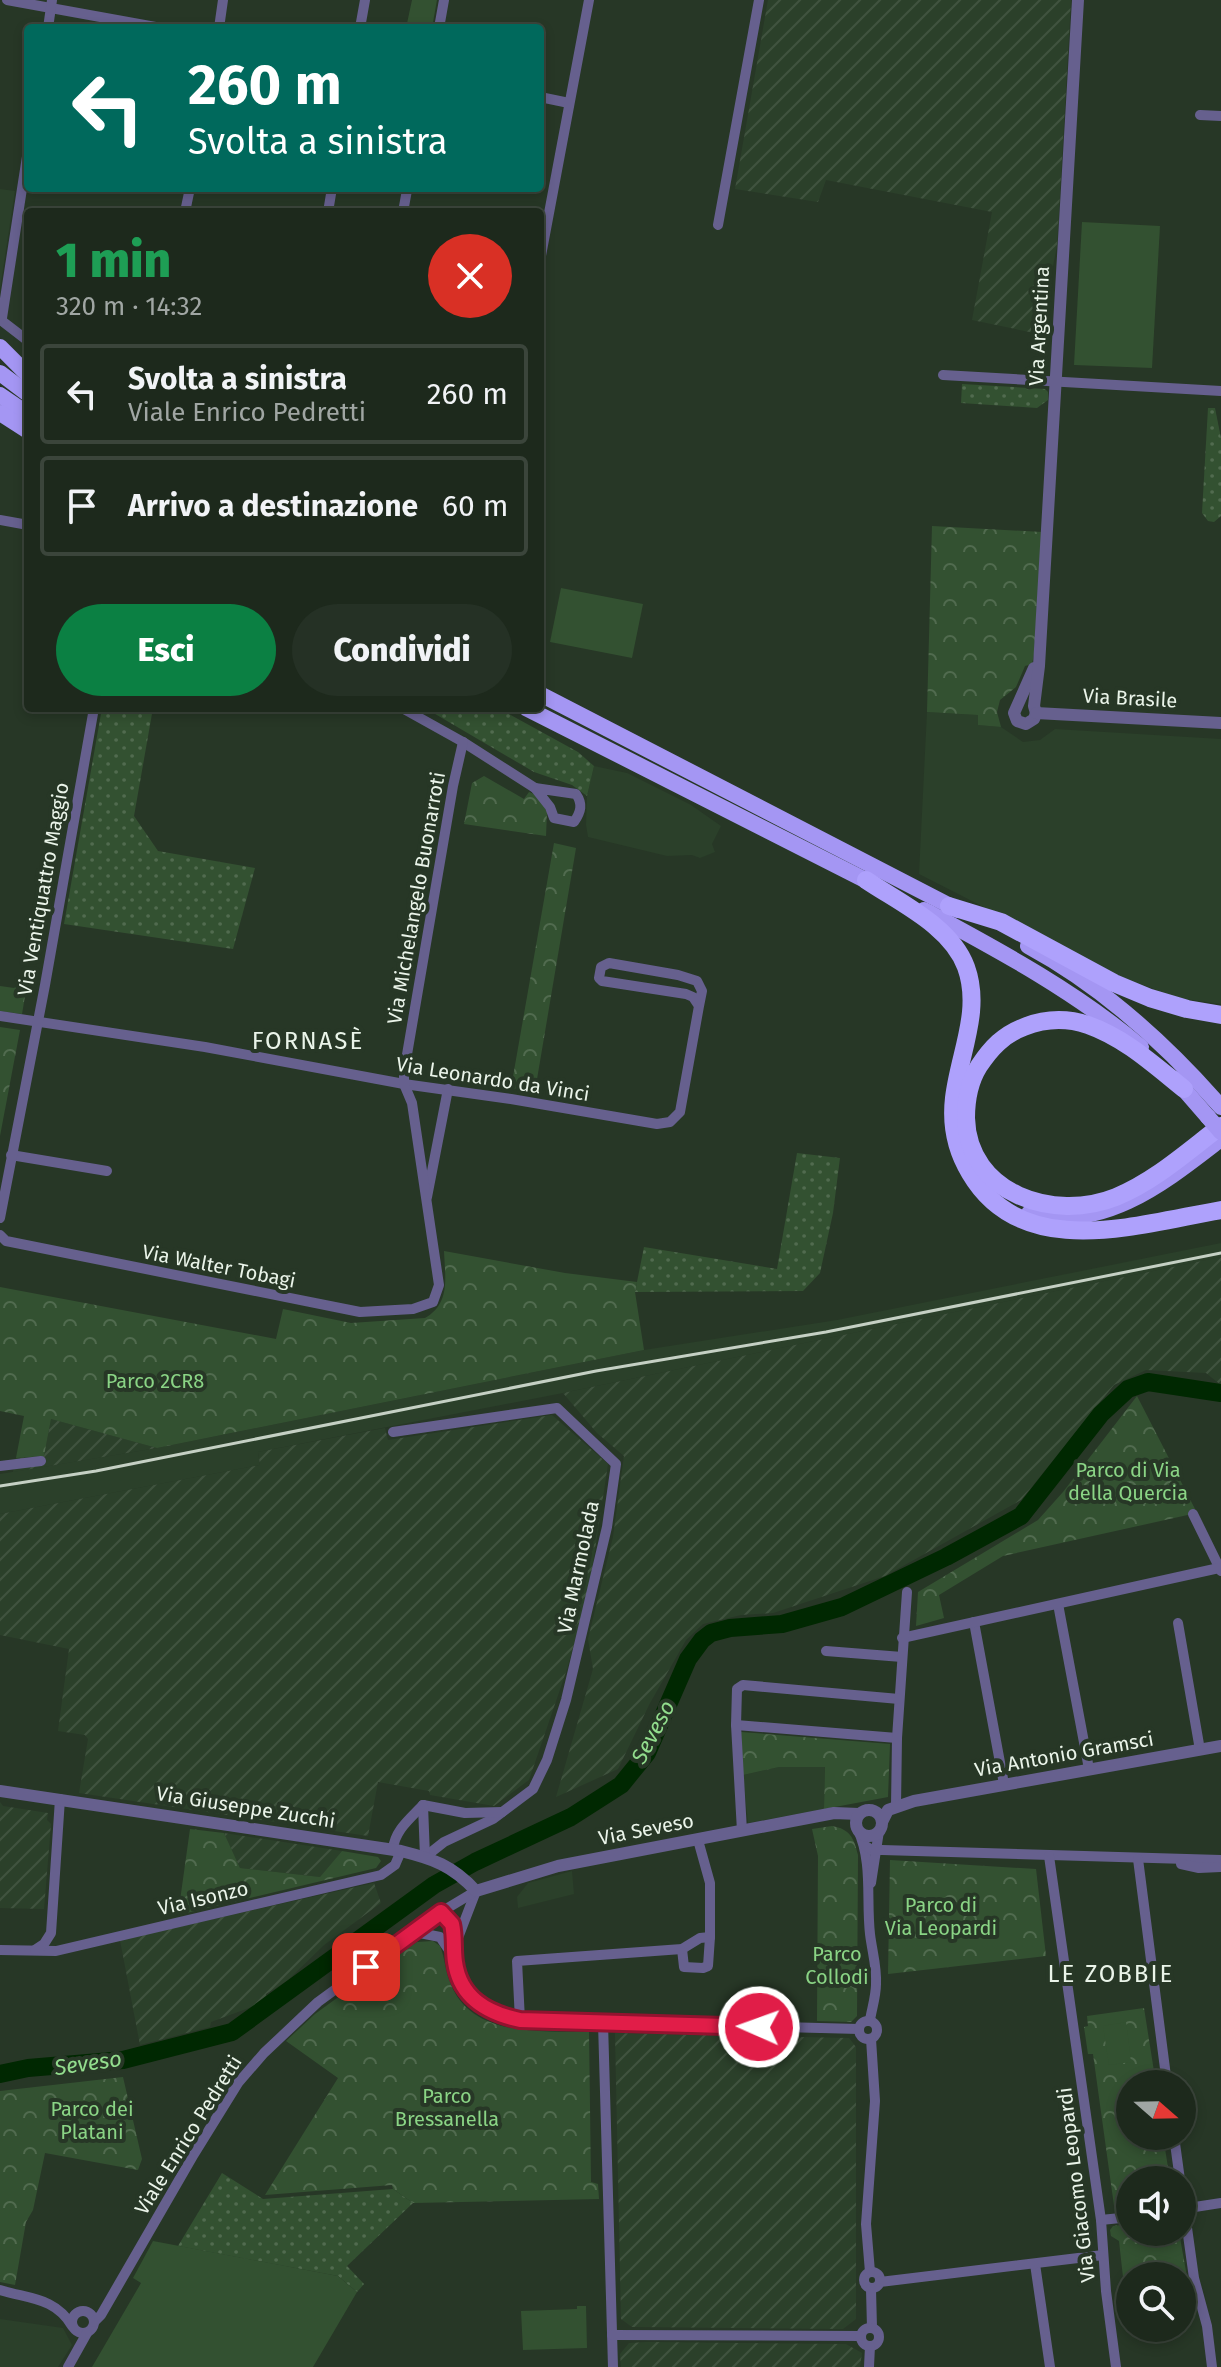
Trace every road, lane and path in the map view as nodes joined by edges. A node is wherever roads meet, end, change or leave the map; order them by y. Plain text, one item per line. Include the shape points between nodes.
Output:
1 (7, 0) edge
2 (223, 0) edge
3 (365, 0) edge
4 (444, 0) edge
5 (589, 0) edge
6 (759, 0) edge
7 (1078, 0) edge
8 (52, 4) edge
9 (49, 24) edge
10 (143, 24) edge
11 (220, 24) edge
12 (361, 24) edge
13 (440, 24) edge
14 (544, 98) edge
15 (569, 103) junction
16 (1200, 115) dead end
17 (1221, 116) edge
18 (24, 176) edge
19 (718, 225) dead end
20 (544, 239) edge
21 (24, 338) edge
22 (0, 347) edge
23 (24, 371) edge
24 (0, 373) edge
25 (943, 375) dead end
26 (1056, 380) junction
27 (24, 391) edge
28 (1221, 391) edge
29 (0, 395) edge
30 (24, 411) edge
31 (0, 413) edge
32 (24, 428) edge
33 (0, 520) edge
34 (24, 524) edge
35 (1040, 654) junction
36 (544, 696) edge
37 (1019, 703) junction
38 (1035, 710) junction
39 (93, 712) edge
40 (409, 712) edge
41 (534, 712) edge
42 (1221, 723) edge
43 (463, 742) junction
44 (535, 788) junction
45 (866, 880) junction
46 (949, 906) junction
47 (699, 1006) junction
48 (1221, 1015) edge
49 (0, 1016) edge
50 (37, 1021) junction
51 (404, 1084) junction
52 (448, 1089) junction
53 (1184, 1089) junction
54 (1218, 1117) edge
55 (1221, 1139) edge
56 (11, 1155) junction
57 (107, 1171) dead end
58 (978, 1187) junction
59 (426, 1202) junction
60 (1221, 1210) edge
61 (0, 1218) edge
62 (0, 1235) edge
63 (433, 1302) joint
64 (393, 1432) dead end
65 (41, 1461) dead end
66 (0, 1466) edge
67 (1193, 1514) dead end
68 (1220, 1570) edge
69 (907, 1592) dead end
70 (1058, 1604) junction
71 (974, 1622) junction
72 (1178, 1623) dead end
73 (902, 1638) junction
74 (826, 1651) dead end
75 (902, 1657) junction
76 (899, 1699) junction
77 (736, 1725) junction
78 (897, 1738) junction
79 (1221, 1746) edge
80 (1200, 1750) junction
81 (1089, 1769) junction
82 (1004, 1784) junction
83 (0, 1791) edge
84 (60, 1799) junction
85 (896, 1804) junction
86 (423, 1805) junction
87 (502, 1812) junction
88 (865, 1812) junction
89 (827, 1816) junction
90 (881, 1826) junction
91 (857, 1830) junction
92 (742, 1831) junction
93 (698, 1840) junction
94 (864, 1845) junction
95 (397, 1850) junction
96 (878, 1850) junction
97 (1049, 1856) junction
98 (425, 1857) junction
99 (1138, 1859) junction
100 (1167, 1860) junction
101 (1221, 1860) edge
102 (1221, 1867) edge
103 (870, 1889) junction
104 (476, 1891) junction
105 (441, 1912) junction
106 (415, 1932) junction
107 (51, 1933) junction
108 (710, 1937) junction
109 (450, 1943) junction
110 (67, 1948) junction
111 (682, 1949) junction
112 (0, 1950) edge
113 (35, 1950) junction
114 (520, 2020) junction
115 (870, 2020) junction
116 (603, 2023) junction
117 (859, 2029) junction
118 (871, 2039) junction
119 (1165, 2070) edge
120 (1221, 2203) edge
121 (1196, 2207) edge
122 (1116, 2218) edge
123 (1101, 2220) junction
124 (1189, 2246) edge
125 (1103, 2255) junction
126 (1035, 2264) junction
127 (875, 2285) junction
128 (1, 2291) edge
129 (77, 2312) junction
130 (64, 2313) junction
131 (92, 2318) junction
132 (72, 2327) junction
133 (872, 2328) junction
134 (87, 2333) junction
135 (612, 2335) junction
136 (861, 2336) junction
137 (870, 2346) junction
138 (77, 2351) junction
139 (68, 2367) edge
140 (613, 2367) edge
141 (869, 2367) edge
142 (1050, 2367) edge
143 (1116, 2367) edge
144 (1212, 2367) edge

1 - 8 street
2 - 11 street
3 - 12 street
4 - 13 street
5 - 15 street
6 - 19 street
7 - 26 street, Via Argentina
8 - 9 street
8 - 10 street
14 - 15 street
15 - 20 street
16 - 17 street
18 - 21 street via 2,321
22 - 23 highway
24 - 27 highway
25 - 26 street
26 - 28 street
26 - 35 street, Via Argentina
29 - 30 highway
31 - 32 highway
33 - 34 street
35 - 37 street, Via Argentina
35 - 38 street, Via Argentina
36 - 46 highway
37 - 38 street
37 - 38 street via 1014,713 1020,723 1030,723
38 - 42 street, Via Brasile
39 - 50 street, Via Ventiquattro Maggio
40 - 43 street
41 - 45 highway
43 - 44 street
43 - 51 street, Via Michelangelo Buonarroti
44 - 44 street via 554,818 574,822 580,813 576,794
45 - 53 highway via 1013,957 1102,1013
45 - 58 highway via 938,929 965,964 972,1009 954,1100 954,1131 961,1159
46 - 48 highway via 1001,922 1150,998
46 - 54 highway via 1091,986 1170,1052
47 - 47 street via 702,991 697,981 609,963 601,967 602,981 686,994
47 - 52 street, Via Leonardo da Vinci via 680,1112 670,1122
49 - 50 street, Via Leonardo da Vinci
50 - 51 street, Via Leonardo da Vinci
50 - 56 street, Via Ventiquattro Maggio
51 - 52 street, Via Leonardo da Vinci
51 - 59 street, Via Michelangelo Buonarroti via 412,1103
52 - 59 street, Via Michelangelo Buonarroti
53 - 54 highway
53 - 54 highway via 1135,1050 1088,1025 1060,1019 1035,1023 1008,1034 989,1051 973,1076 966,1130 989,1177 1027,1200 1065,1207 1114,1198 1138,1186
55 - 58 highway via 1144,1194 1091,1216 1034,1215
56 - 57 street
56 - 61 street, Via Ventiquattro Maggio
58 - 60 highway via 1019,1218 1066,1231
59 - 63 street, Via Michelangelo Buonarroti via 439,1285
62 - 63 street, Via Walter Tobagi via 6,1241 93,1261 360,1312 413,1309
64 - 87 street, Via Marmolada via 557,1408 616,1464 593,1592 547,1760 533,1789
65 - 66 street
67 - 68 street
68 - 70 street
69 - 73 street
70 - 71 street
70 - 81 street
71 - 73 street
71 - 82 street
72 - 80 street
73 - 75 street
74 - 75 street
75 - 76 street
76 - 77 street via 743,1685 737,1689
76 - 78 street
77 - 78 street
77 - 92 street
78 - 85 street
79 - 80 street, Via Antonio Gramsci
80 - 81 street, Via Antonio Gramsci
81 - 82 street, Via Antonio Gramsci
82 - 85 street, Via Antonio Gramsci
83 - 84 street, Via Giuseppe Zucchi
84 - 95 street, Via Giuseppe Zucchi
84 - 107 street
85 - 88 street, Via Antonio Gramsci
85 - 90 street via 885,1813
86 - 87 street via 465,1813
86 - 95 street, Via Isonzo via 394,1838
86 - 98 street
87 - 98 street, Via Marmolada
88 - 89 street, Via Seveso
88 - 90 street via 879,1814
88 - 91 street via 855,1821
89 - 91 street
89 - 92 street, Via Seveso
90 - 91 street via 868,1836
90 - 96 street
91 - 94 street
92 - 93 street, Via Seveso
93 - 104 street, Via Seveso via 558,1866
93 - 108 street via 710,1883
94 - 96 street
94 - 103 street
95 - 98 street, Via Giuseppe Zucchi
95 - 110 street, Via Isonzo via 395,1865 381,1875
96 - 97 street
96 - 103 street
97 - 99 street
97 - 123 street, Via Giacomo Leopardi
98 - 104 street, Via Giuseppe Zucchi via 446,1865
99 - 100 street
99 - 119 street
100 - 101 street
100 - 102 street
103 - 115 street via 876,1995
104 - 105 street, Viale Enrico Pedretti
104 - 109 street
105 - 106 street, Viale Enrico Pedretti
105 - 109 street via 440,1923
106 - 109 street
106 - 131 street, Viale Enrico Pedretti via 318,2002 258,2059 194,2154 107,2303
107 - 110 street
107 - 113 street
108 - 111 street
108 - 111 street via 708,1966 684,1967
109 - 114 street via 461,1983 476,2002
110 - 113 street, Via Isonzo
111 - 114 street via 517,1961
112 - 113 street, Via Isonzo
114 - 116 street
115 - 117 street
115 - 118 street via 878,2029
116 - 117 street
116 - 135 street
117 - 118 street via 862,2037
118 - 127 street via 875,2109 866,2224 870,2272 863,2281 865,2286
120 - 121 street
122 - 123 street
123 - 125 street, Via Giacomo Leopardi
124 - 144 street
125 - 126 street
125 - 143 street, Via Giacomo Leopardi
126 - 127 street
126 - 142 street
127 - 133 street
128 - 130 street via 28,2296
129 - 130 street
129 - 131 street
129 - 132 street
130 - 132 street
131 - 134 street
132 - 134 street
132 - 138 street
133 - 136 street
133 - 137 street via 879,2337
134 - 138 street
135 - 136 street
135 - 140 street
136 - 137 street
137 - 141 street
138 - 139 street

